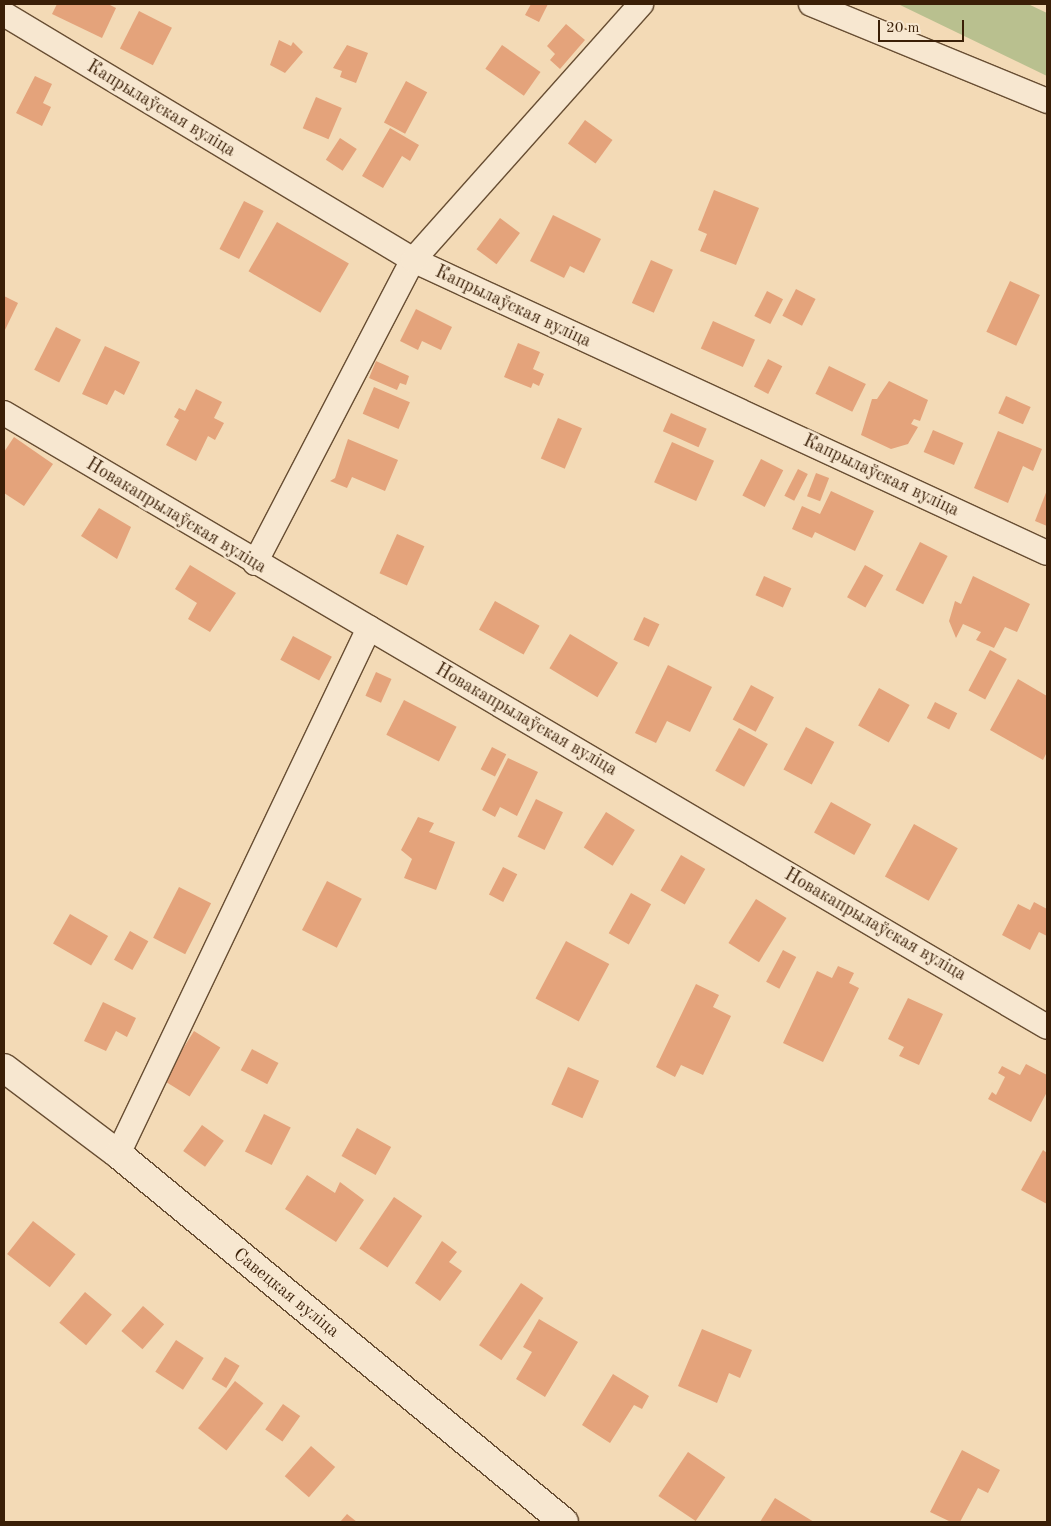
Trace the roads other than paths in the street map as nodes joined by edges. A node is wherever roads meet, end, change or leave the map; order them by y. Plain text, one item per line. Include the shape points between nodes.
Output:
1 (641, 4) edge
2 (811, 4) edge
3 (4, 14) edge
4 (1047, 101) edge
5 (413, 260) junction
6 (4, 414) edge
7 (1047, 553) edge
8 (255, 563) junction
9 (368, 628) junction
10 (1047, 1027) edge
11 (4, 1068) edge
12 (118, 1154) junction
13 (558, 1520) edge

1 - 5 street
2 - 4 street
3 - 5 street, Капрылаўская вуліца
5 - 7 street, Капрылаўская вуліца
5 - 8 street
6 - 8 street, Новакапрылаўская вуліца
8 - 9 street, Новакапрылаўская вуліца
9 - 10 street, Новакапрылаўская вуліца
9 - 12 street
11 - 12 main road, Савецкая вуліца
12 - 13 main road, Савецкая вуліца

